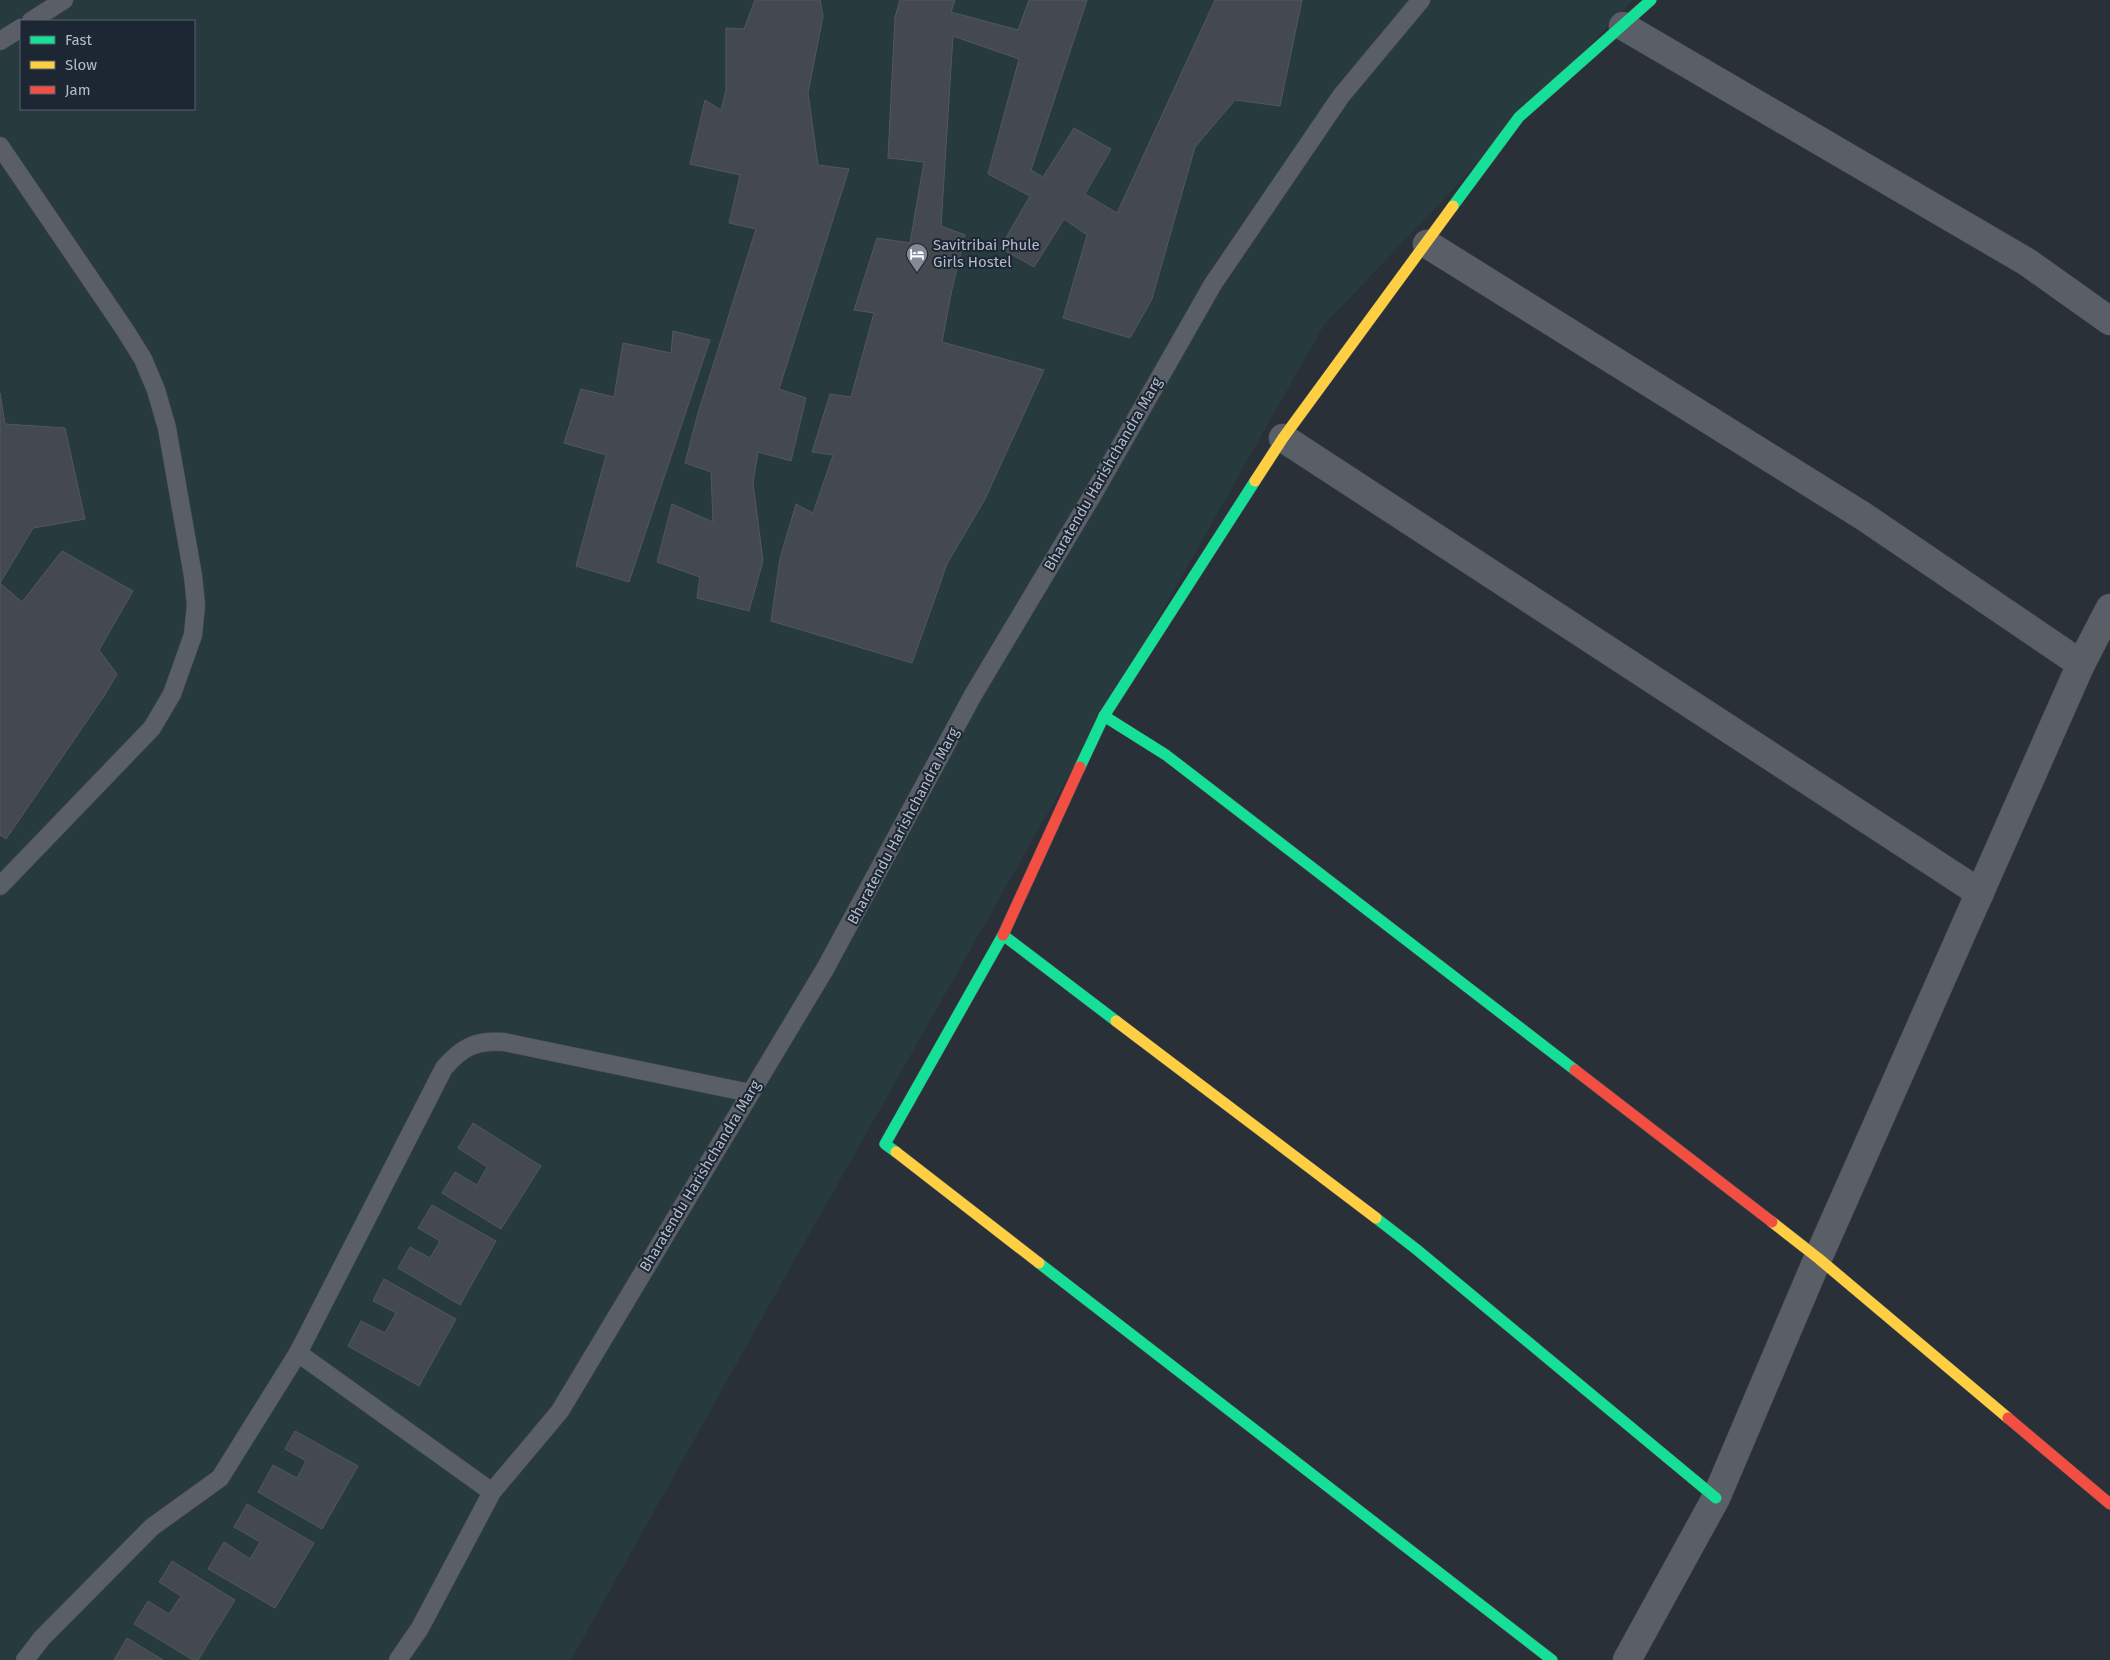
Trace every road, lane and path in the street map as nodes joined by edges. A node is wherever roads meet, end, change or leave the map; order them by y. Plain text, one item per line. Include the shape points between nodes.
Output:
1 (64, 0) edge
2 (1421, 0) edge
3 (1652, 0) edge
4 (33, 20) edge
5 (1623, 26) junction
6 (20, 29) edge
7 (0, 42) edge
8 (0, 146) edge
9 (5, 169) edge
10 (1427, 244) junction
11 (2110, 321) edge
12 (1283, 438) junction
13 (2110, 608) edge
14 (2081, 664) junction
15 (1104, 716) junction
16 (0, 886) edge
17 (1980, 893) junction
18 (1003, 935) junction
19 (750, 1093) junction
20 (1818, 1258) junction
21 (298, 1354) junction
22 (492, 1492) junction
23 (1716, 1498) junction
24 (2110, 1504) edge
25 (25, 1660) edge
26 (398, 1660) edge
27 (1552, 1660) edge
28 (1627, 1660) edge

1 - 4 lane
2 - 19 lane, Bharatendu Harishchandra Marg via 1341,96 1213,284 973,695 825,969
3 - 5 street
5 - 10 street via 1519,117
5 - 11 street via 2027,262
6 - 7 lane
8 - 9 lane
9 - 16 lane via 143,359 167,428 196,605 193,635 184,663 172,694 152,728
10 - 12 street
10 - 14 street via 1863,516
12 - 15 street
12 - 17 street
13 - 14 street
14 - 17 street
15 - 18 street
15 - 20 street via 1166,755
17 - 20 street
18 - 23 street via 1416,1249
18 - 27 street via 885,1144
19 - 21 lane via 504,1042 490,1041 465,1048 444,1068
19 - 22 lane, Bharatendu Harishchandra Marg via 560,1411
20 - 23 street
20 - 24 street
21 - 22 lane
21 - 25 lane via 220,1478 152,1527 42,1638
22 - 26 lane, Bharatendu Harishchandra Marg via 420,1628
23 - 28 street

